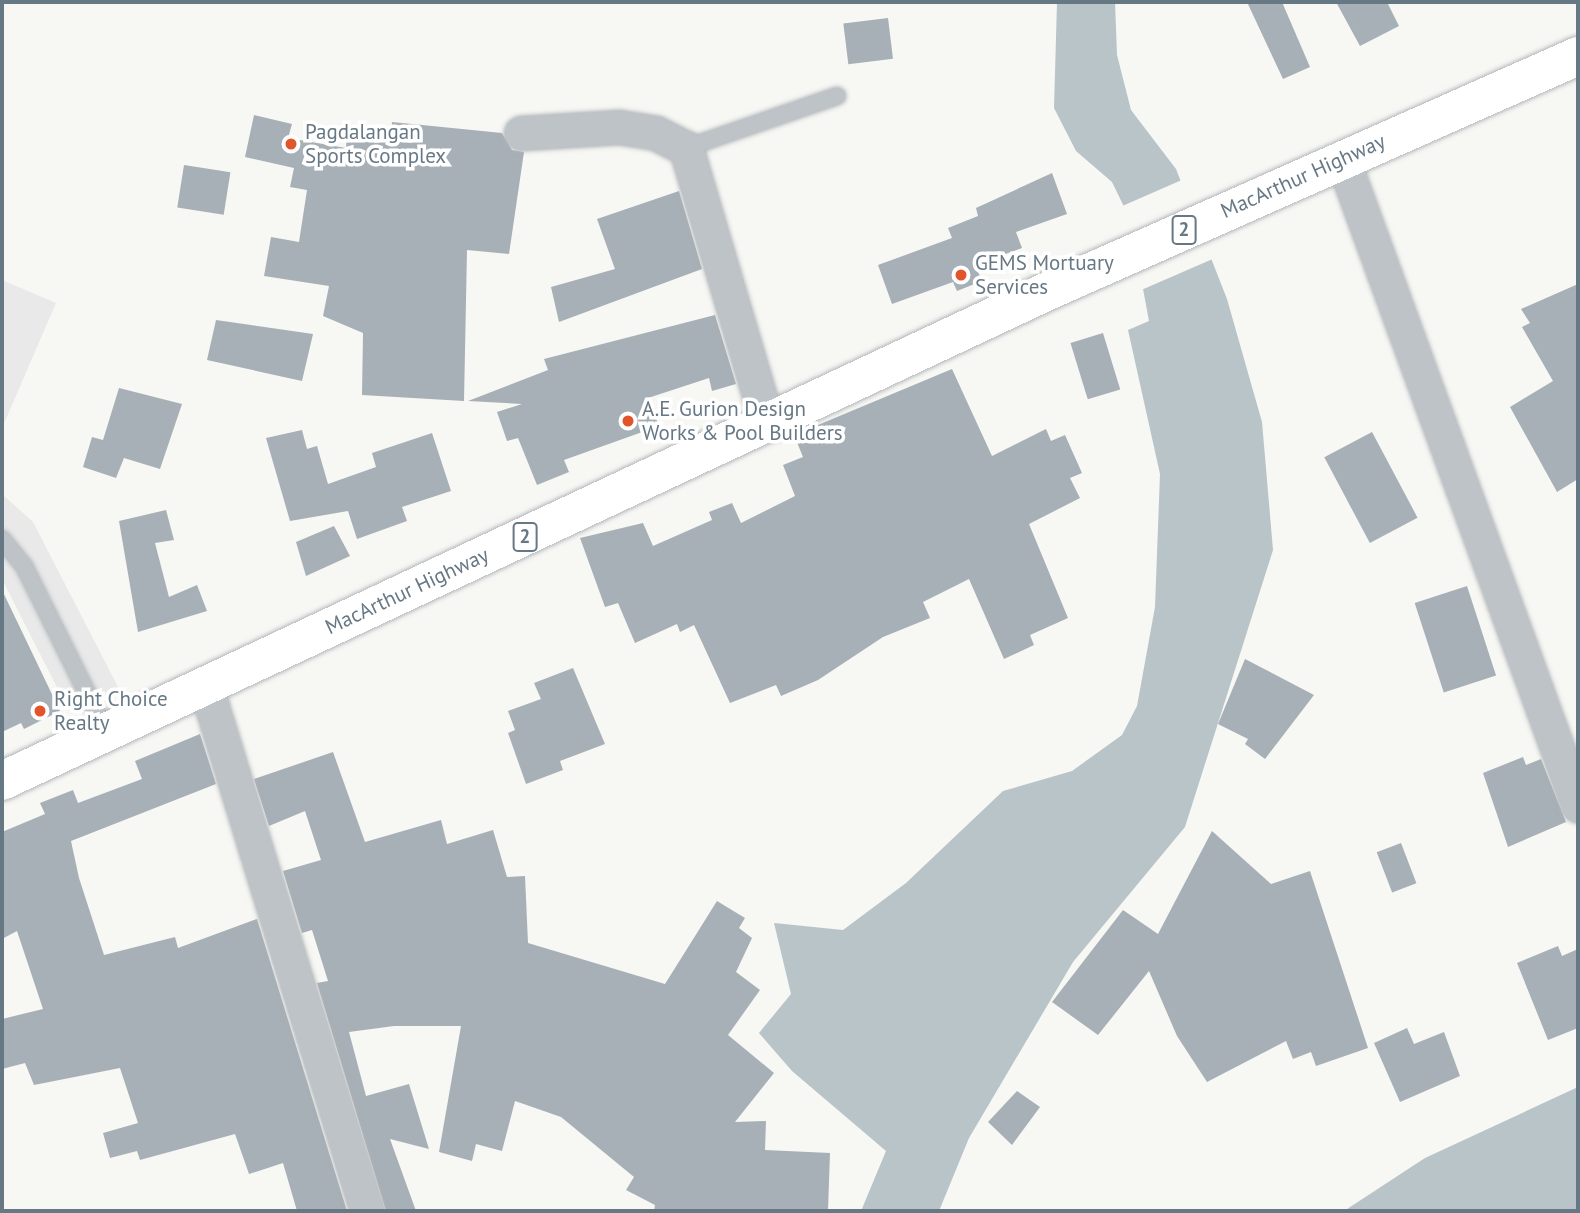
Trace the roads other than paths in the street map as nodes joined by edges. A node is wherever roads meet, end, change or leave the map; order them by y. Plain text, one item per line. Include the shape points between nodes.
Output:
1 (1578, 56) edge
2 (837, 96) dead end
3 (521, 133) dead end
4 (686, 148) junction
5 (1331, 163) junction
6 (768, 425) junction
7 (2, 539) edge
8 (205, 684) junction
9 (106, 731) junction
10 (2, 781) edge
11 (1578, 805) edge
12 (367, 1211) edge

1 - 5 highway, MacArthur Highway / 2
2 - 4 lane
3 - 4 street via 619,127 656,133
4 - 6 street
5 - 6 highway, MacArthur Highway / 2
5 - 11 street
6 - 8 highway, MacArthur Highway / 2
7 - 9 lane via 24,566
8 - 9 highway, MacArthur Highway / 2
8 - 12 street
9 - 10 highway, MacArthur Highway / 2

